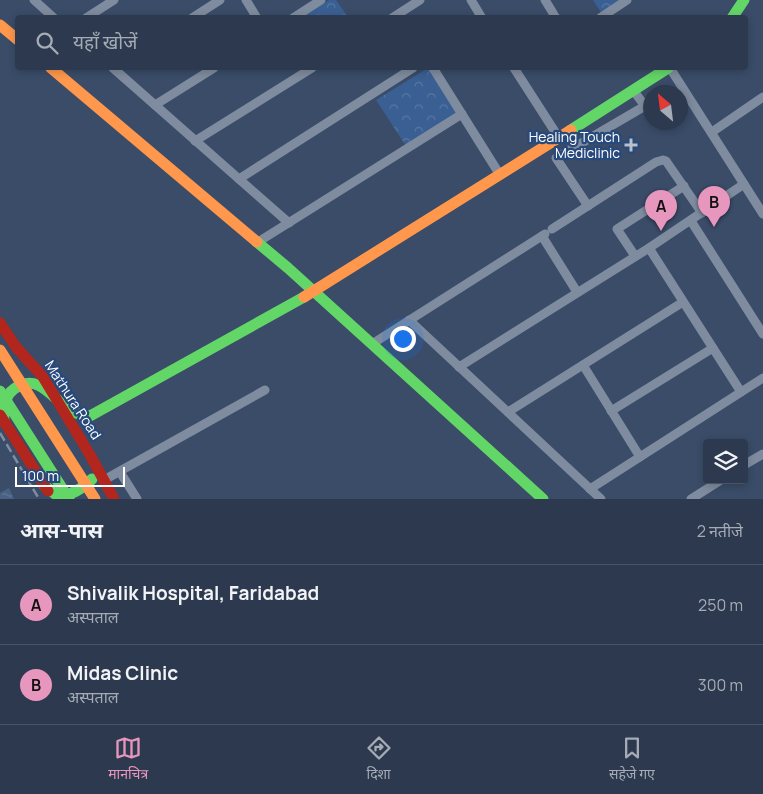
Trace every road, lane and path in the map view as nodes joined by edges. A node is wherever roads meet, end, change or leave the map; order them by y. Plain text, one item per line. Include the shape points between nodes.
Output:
1 (34, 0) edge
2 (114, 0) edge
3 (220, 0) edge
4 (246, 0) edge
5 (321, 0) edge
6 (420, 0) edge
7 (471, 0) edge
8 (545, 0) edge
9 (627, 0) edge
10 (744, 0) edge
11 (51, 15) edge
12 (91, 15) edge
13 (197, 15) edge
14 (255, 15) edge
15 (298, 15) edge
16 (402, 15) edge
17 (480, 15) edge
18 (554, 15) edge
19 (604, 15) edge
20 (734, 15) edge
21 (0, 25) edge
22 (15, 38) edge
23 (52, 70) edge
24 (114, 70) edge
25 (211, 70) edge
26 (309, 70) edge
27 (410, 70) edge
28 (435, 70) edge
29 (518, 70) edge
30 (666, 70) edge
31 (670, 70) edge
32 (633, 90) junction
33 (763, 97) edge
34 (155, 104) junction
35 (462, 114) junction
36 (712, 132) junction
37 (559, 138) junction
38 (196, 141) junction
39 (500, 175) junction
40 (239, 180) junction
41 (744, 184) junction
42 (684, 186) junction
43 (588, 206) junction
44 (702, 213) junction
45 (763, 214) edge
46 (691, 221) junction
47 (289, 223) junction
48 (546, 233) junction
49 (258, 242) junction
50 (649, 248) junction
51 (635, 256) junction
52 (314, 292) junction
53 (577, 292) junction
54 (684, 302) junction
55 (409, 320) junction
56 (0, 322) edge
57 (763, 334) edge
58 (372, 344) junction
59 (712, 348) junction
60 (0, 350) edge
61 (583, 365) junction
62 (459, 367) junction
63 (763, 378) edge
64 (265, 390) dead end
65 (0, 391) edge
66 (741, 392) junction
67 (56, 398) junction
68 (611, 411) junction
69 (508, 412) junction
70 (90, 416) junction
71 (2, 418) edge
72 (763, 454) edge
73 (90, 455) junction
74 (640, 457) junction
75 (748, 463) edge
76 (120, 472) junction
77 (104, 480) junction
78 (715, 484) edge
79 (44, 485) junction
80 (590, 489) junction
81 (53, 499) edge
82 (69, 499) edge
83 (95, 499) edge
84 (114, 499) edge
85 (137, 499) edge
86 (543, 499) edge
87 (601, 499) edge
88 (691, 499) edge

1 - 11 street
2 - 12 street
3 - 13 street
4 - 14 street
5 - 15 street
6 - 16 street
7 - 17 street
8 - 18 street
9 - 19 street
10 - 20 main road
21 - 22 main road
23 - 49 main road
24 - 34 street
25 - 34 street
26 - 38 street
27 - 40 street
28 - 35 street
29 - 37 street
30 - 32 main road
31 - 36 street
32 - 37 main road
32 - 43 street via 645,106 556,158
33 - 36 street
34 - 38 street
35 - 39 street
35 - 47 street
36 - 41 street
37 - 39 main road
38 - 40 street
39 - 52 main road
40 - 47 street
41 - 44 street
41 - 45 street
42 - 43 street via 663,160
42 - 44 street
42 - 51 street via 617,229
43 - 48 street
44 - 46 street
46 - 50 street
46 - 57 street
47 - 49 street
48 - 53 street
48 - 55 street
49 - 52 main road
50 - 51 street
50 - 54 street
51 - 53 street
52 - 58 main road
52 - 70 main road
53 - 62 street
54 - 59 street
54 - 61 street
55 - 58 street
55 - 62 street
56 - 67 main road, Mathura Road via 16,347 44,377
58 - 86 main road
59 - 66 street
59 - 68 street
60 - 83 main road, bridge
61 - 68 street
61 - 69 street
62 - 69 street
63 - 66 street
64 - 76 street
65 - 82 main road, bridge
66 - 74 street
67 - 70 main road via 71,411
67 - 71 main road via 36,384 17,387 3,405
67 - 73 main road, Mathura Road
68 - 74 street
69 - 80 street
70 - 73 main road via 85,431
71 - 79 main road
72 - 75 street
73 - 77 main road, Mathura Road
73 - 79 main road via 93,477 78,490 59,496
74 - 80 street
76 - 77 street
76 - 85 street
77 - 84 main road, Mathura Road
78 - 88 street
79 - 81 main road
80 - 87 street

